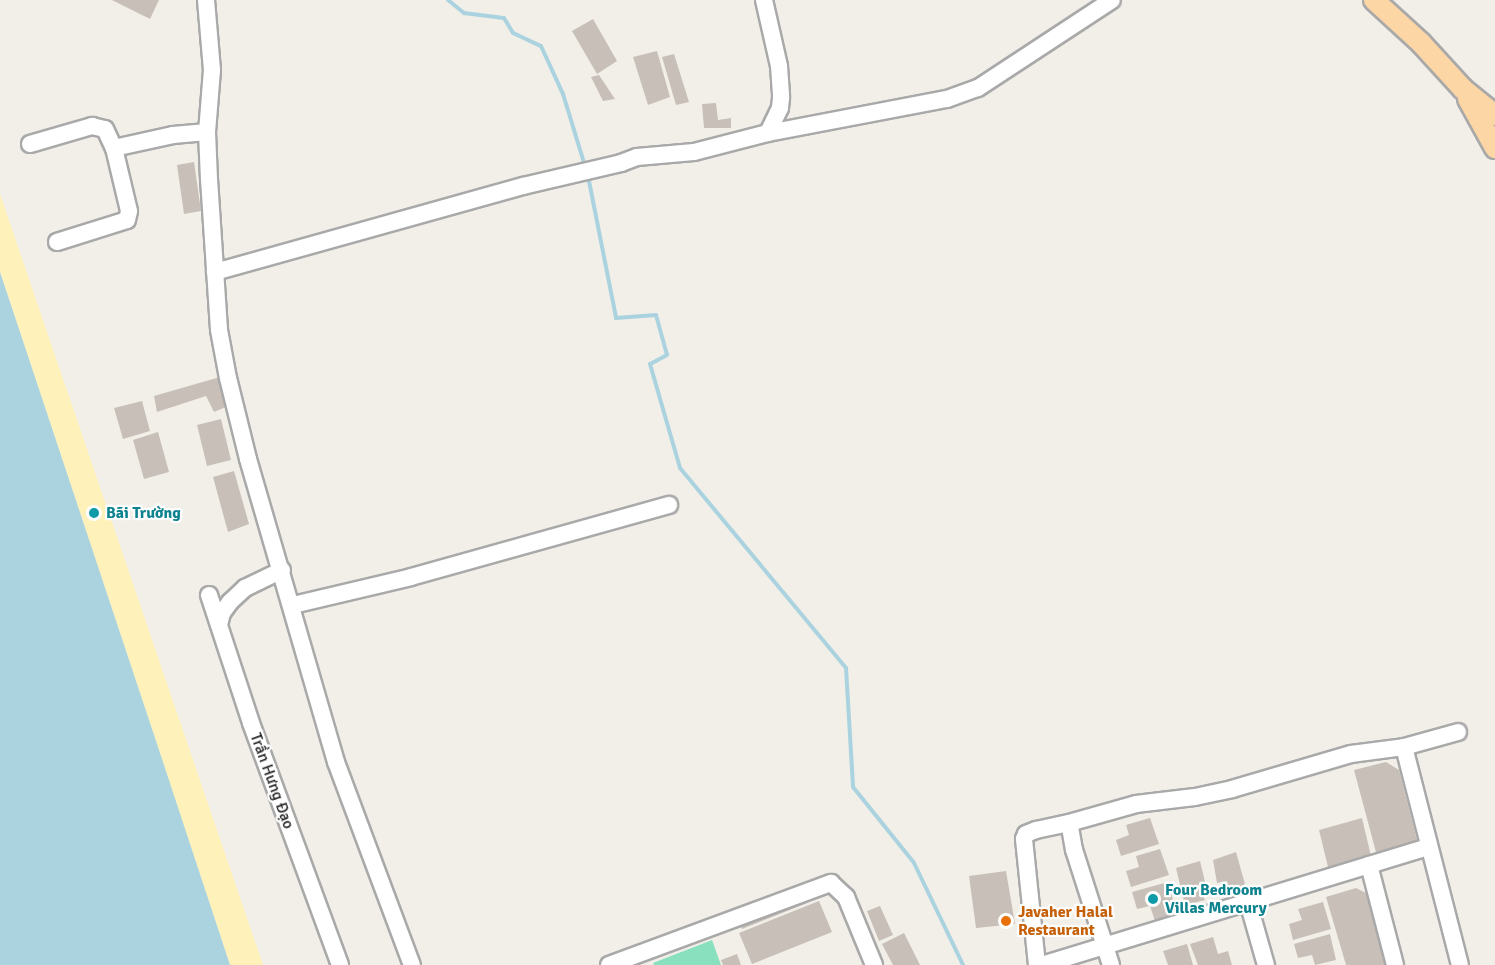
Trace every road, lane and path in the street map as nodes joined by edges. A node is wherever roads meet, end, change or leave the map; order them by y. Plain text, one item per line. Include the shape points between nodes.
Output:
1 (206, 0) edge
2 (764, 0) edge
3 (1112, 0) edge
4 (1374, 0) edge
5 (1463, 89) junction
6 (1495, 115) edge
7 (207, 132) junction
8 (768, 133) junction
9 (30, 144) dead end
10 (114, 148) junction
11 (1495, 148) edge
12 (57, 242) dead end
13 (215, 272) junction
14 (669, 505) dead end
15 (282, 570) junction
16 (209, 595) dead end
17 (292, 606) junction
18 (219, 625) junction
19 (1458, 732) dead end
20 (1404, 747) junction
21 (1069, 823) junction
22 (1428, 847) junction
23 (1369, 865) junction
24 (1248, 902) junction
25 (1105, 944) junction
26 (648, 958) edge
27 (340, 965) edge
28 (412, 965) edge
29 (609, 965) edge
30 (874, 965) edge
31 (1039, 965) edge
32 (1111, 965) edge
33 (1266, 965) edge
34 (1395, 965) edge
35 (1460, 965) edge

1 - 7 street via 212,70
2 - 8 street via 779,66 781,98
3 - 8 street via 968,93
4 - 5 main road
5 - 6 main road
5 - 11 main road
7 - 10 street
7 - 13 street
8 - 13 street via 694,152 637,157
9 - 10 street via 99,126 105,129
10 - 12 street via 129,211 127,220
13 - 15 street via 219,330 228,378
14 - 17 street
15 - 17 street
15 - 18 street via 245,588 230,602
16 - 18 street, Trần Hưng Đạo
17 - 28 street via 336,762
18 - 27 street, Trần Hưng Đạo
19 - 20 street
20 - 21 street via 1351,754 1232,789 1136,804
20 - 22 street
21 - 25 street
21 - 31 street via 1036,830 1024,839
22 - 23 street
22 - 35 street
23 - 24 street
23 - 34 street
24 - 25 street
24 - 33 street
25 - 31 street
25 - 32 street
26 - 29 street
26 - 30 street via 831,883 846,897

